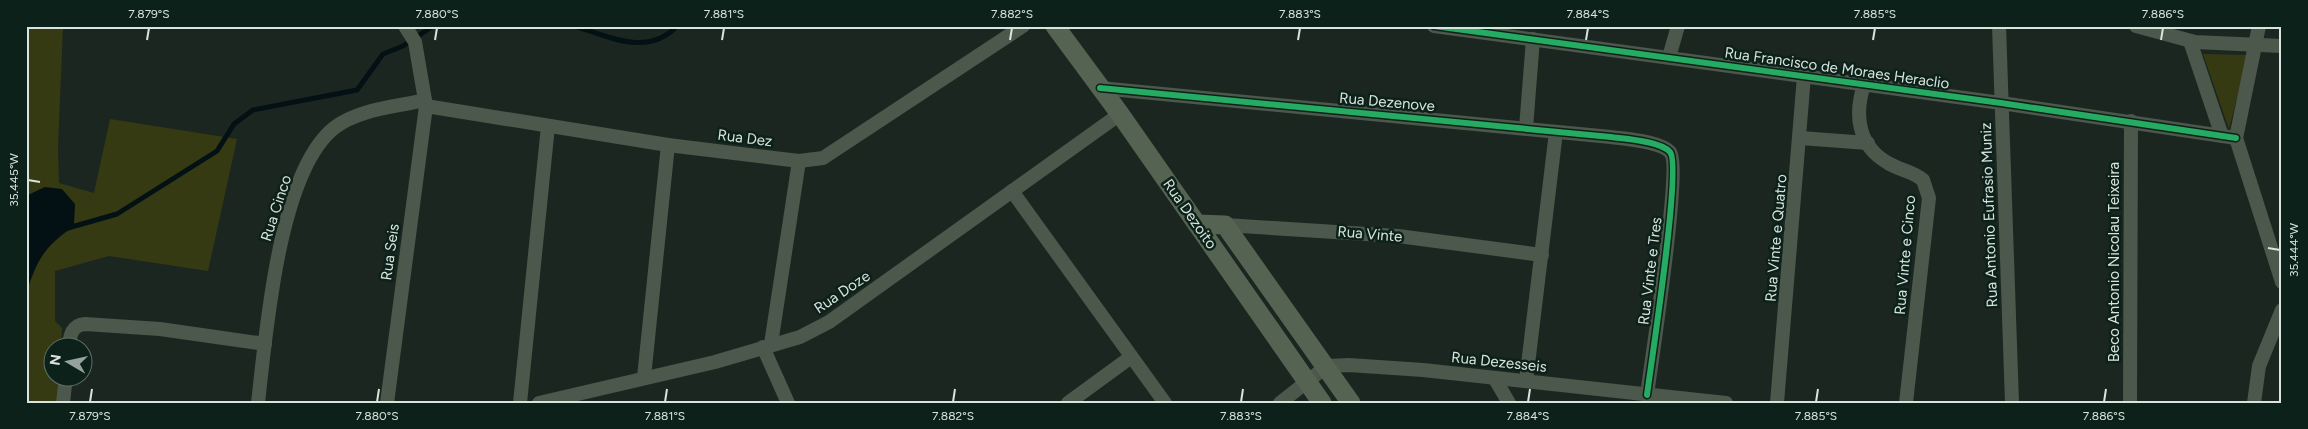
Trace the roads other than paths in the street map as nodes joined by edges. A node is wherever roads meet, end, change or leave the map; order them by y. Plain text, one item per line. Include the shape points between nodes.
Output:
1 (1023, 26) edge
2 (1055, 26) edge
3 (1434, 26) edge
4 (1678, 26) edge
5 (1999, 26) edge
6 (2136, 26) edge
7 (2259, 26) edge
8 (1503, 30) edge
9 (411, 34) edge
10 (1533, 39) junction
11 (2190, 41) junction
12 (2254, 45) junction
13 (2282, 46) edge
14 (1669, 57) junction
15 (1804, 76) junction
16 (1864, 85) junction
17 (1100, 88) junction
18 (425, 103) junction
19 (2001, 103) junction
20 (1120, 114) junction
21 (2131, 121) junction
22 (548, 126) junction
23 (1526, 128) junction
24 (1556, 132) junction
25 (2229, 137) junction
26 (1800, 138) junction
27 (1868, 143) junction
28 (668, 144) junction
29 (1669, 151) joint
30 (799, 161) junction
31 (1012, 191) junction
32 (1197, 224) junction
33 (1225, 225) junction
34 (1542, 255) junction
35 (2282, 282) edge
36 (2282, 310) edge
37 (72, 336) edge
38 (265, 344) junction
39 (767, 345) junction
40 (1131, 357) junction
41 (1327, 366) junction
42 (644, 377) junction
43 (1495, 379) junction
44 (1308, 381) junction
45 (1526, 381) junction
46 (65, 386) edge
47 (1647, 395) junction
48 (1685, 401) edge
49 (63, 403) edge
50 (258, 403) edge
51 (386, 403) edge
52 (520, 403) edge
53 (539, 403) edge
54 (788, 403) edge
55 (1068, 403) edge
56 (1165, 403) edge
57 (1280, 403) edge
58 (1322, 403) edge
59 (1351, 403) edge
60 (1509, 403) edge
61 (1726, 403) edge
62 (1777, 403) edge
63 (1906, 403) edge
64 (2012, 403) edge
65 (2130, 403) edge
66 (2254, 403) edge

1 - 30 street, Rua Dez via 823,158
2 - 17 street, Rua Dezoito
3 - 8 street, Rua Francisco de Moraes Heraclio
4 - 14 street
5 - 19 street, Rua Antonio Eufrasio Muniz
6 - 11 street
7 - 12 street
8 - 10 street, Rua Francisco de Moraes Heraclio
9 - 18 street, Rua Seis
10 - 14 street, Rua Francisco de Moraes Heraclio
10 - 23 street
11 - 12 street
11 - 25 street
12 - 13 street
12 - 25 street
14 - 15 street, Rua Francisco de Moraes Heraclio
15 - 16 street, Rua Francisco de Moraes Heraclio
15 - 26 street, Rua Vinte e Quatro
16 - 19 street, Rua Francisco de Moraes Heraclio
16 - 27 street, Rua Vinte e Cinco via 1858,105 1858,121
17 - 20 street, Rua Dezoito
17 - 23 street, Rua Dezenove
18 - 22 street, Rua Dez
18 - 38 street, Rua Cinco via 351,118 334,128 312,155 282,237
18 - 51 street, Rua Seis
19 - 21 street, Rua Francisco de Moraes Heraclio
19 - 64 street, Rua Antonio Eufrasio Muniz
20 - 31 street, Rua Doze
20 - 32 street, Rua Dezoito
21 - 25 street, Rua Francisco de Moraes Heraclio
21 - 65 street, Beco Antonio Nicolau Teixeira
22 - 28 street, Rua Dez
22 - 52 street
23 - 24 street, Rua Dezenove
24 - 29 street, Rua Dezenove via 1636,140
24 - 34 street
25 - 35 street
26 - 27 street
26 - 62 street, Rua Vinte e Quatro
27 - 63 street, Rua Vinte e Cinco via 1888,163 1923,180 1929,198
28 - 30 street, Rua Dez
28 - 42 street
29 - 47 street, Rua Vinte e Tres via 1674,170 1671,207
30 - 39 street
31 - 39 street, Rua Doze via 829,322 800,337
31 - 40 street
32 - 33 street, Rua Vinte
32 - 44 street, Rua Dezoito
33 - 34 street, Rua Vinte via 1398,236
33 - 41 street, Rua Dezoito
34 - 45 street
36 - 66 street via 2259,366
37 - 38 street via 78,325 86,324
38 - 50 street, Rua Cinco
39 - 42 street, Rua Doze via 715,362
39 - 54 street
40 - 55 street
40 - 56 street
41 - 43 street, Rua Dezesseis via 1364,366
41 - 44 street
41 - 59 street, Rua Dezoito
42 - 53 street, Rua Doze
43 - 45 street, Rua Dezesseis
43 - 60 street
44 - 57 street
44 - 58 street, Rua Dezoito
45 - 47 street, Rua Dezesseis
46 - 49 street
47 - 48 street, Rua Dezesseis
48 - 61 street, Rua Dezesseis

